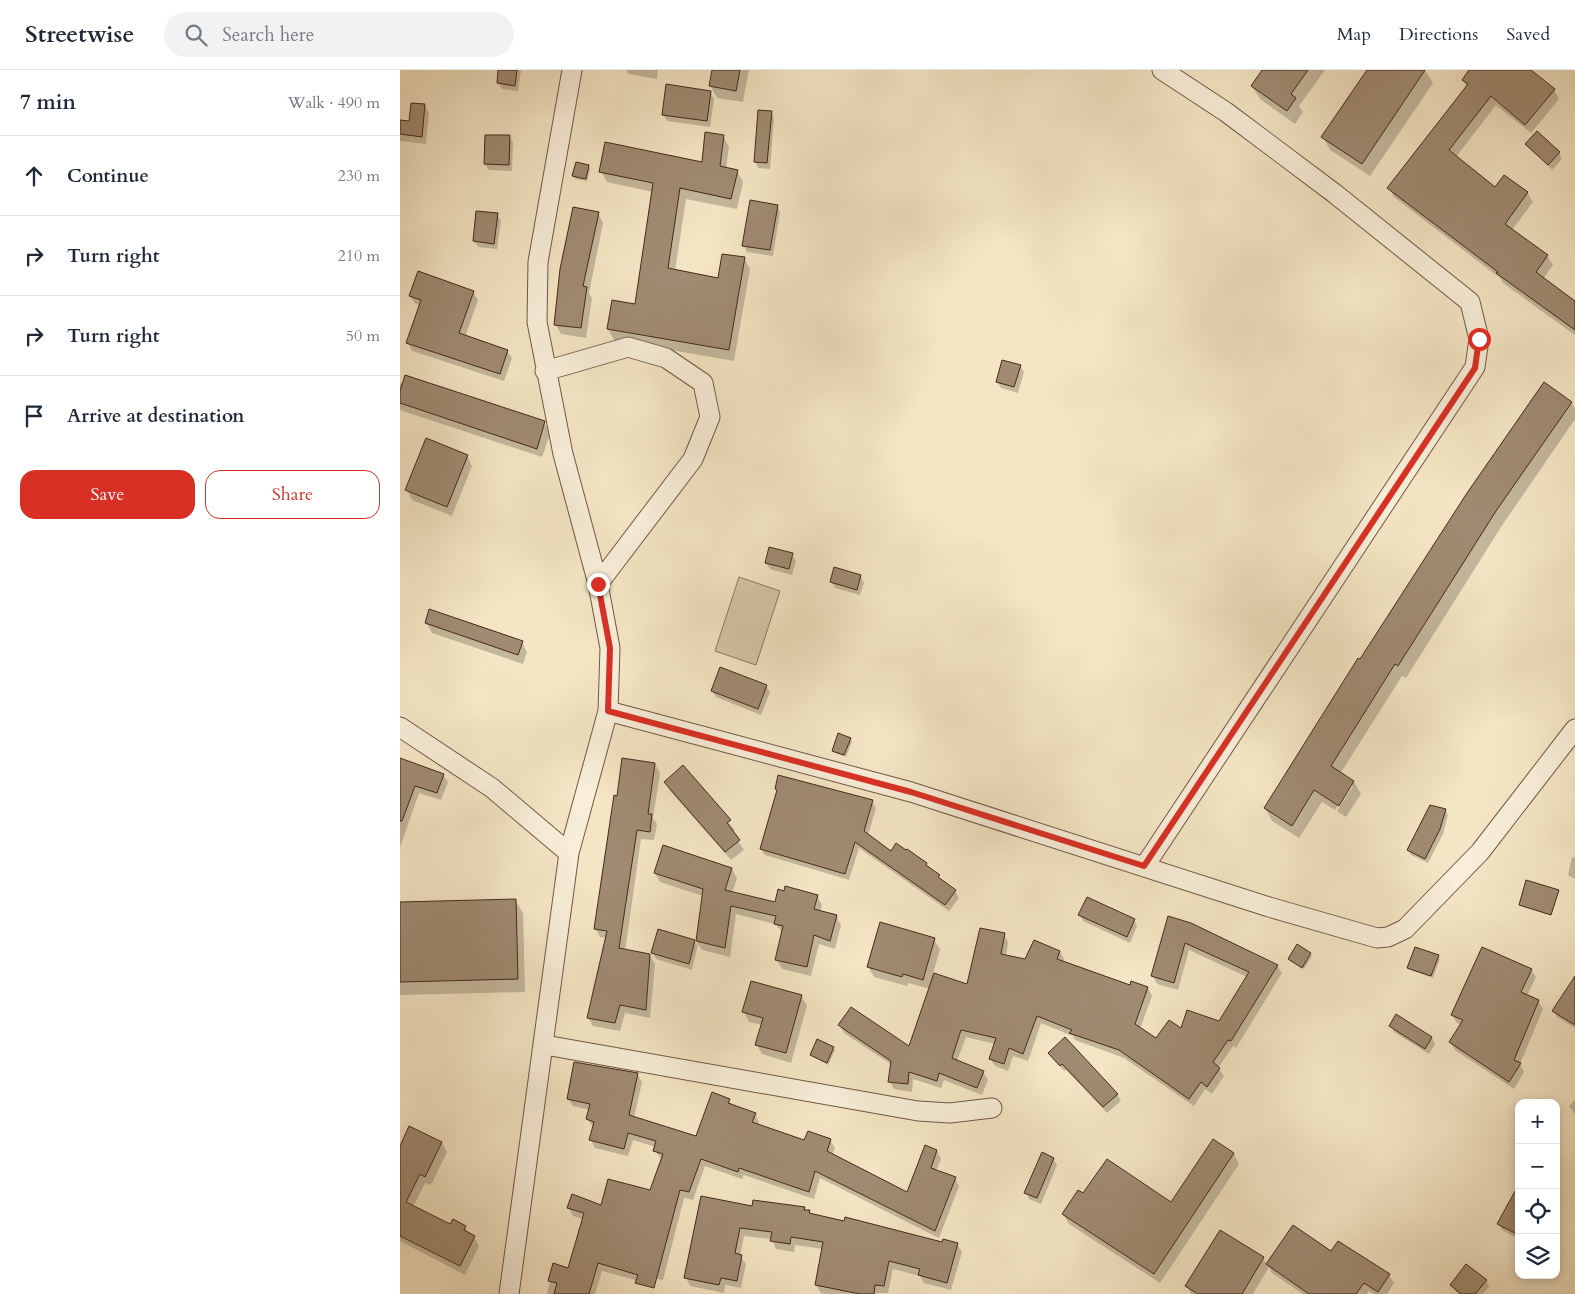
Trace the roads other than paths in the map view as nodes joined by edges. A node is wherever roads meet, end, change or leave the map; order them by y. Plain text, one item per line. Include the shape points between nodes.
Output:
1 (572, 70) edge
2 (1162, 70) edge
3 (545, 371) junction
4 (598, 584) junction
5 (608, 711) junction
6 (400, 727) edge
7 (1575, 729) edge
8 (569, 853) junction
9 (1144, 866) junction
10 (545, 1045) junction
11 (992, 1108) dead end
12 (509, 1294) edge

1 - 3 street via 538,262 537,322
2 - 9 street via 1226,112 1334,193 1470,302 1479,339 1475,368
3 - 4 street via 563,454
3 - 4 street via 628,347 666,358 703,383 710,417 693,459
4 - 5 street via 610,648
5 - 8 street
5 - 9 street via 911,792
6 - 8 street via 492,788
7 - 9 street via 1480,852 1405,929 1388,937 1377,938 1287,912
8 - 10 street
10 - 11 street via 918,1111 950,1113
10 - 12 street

